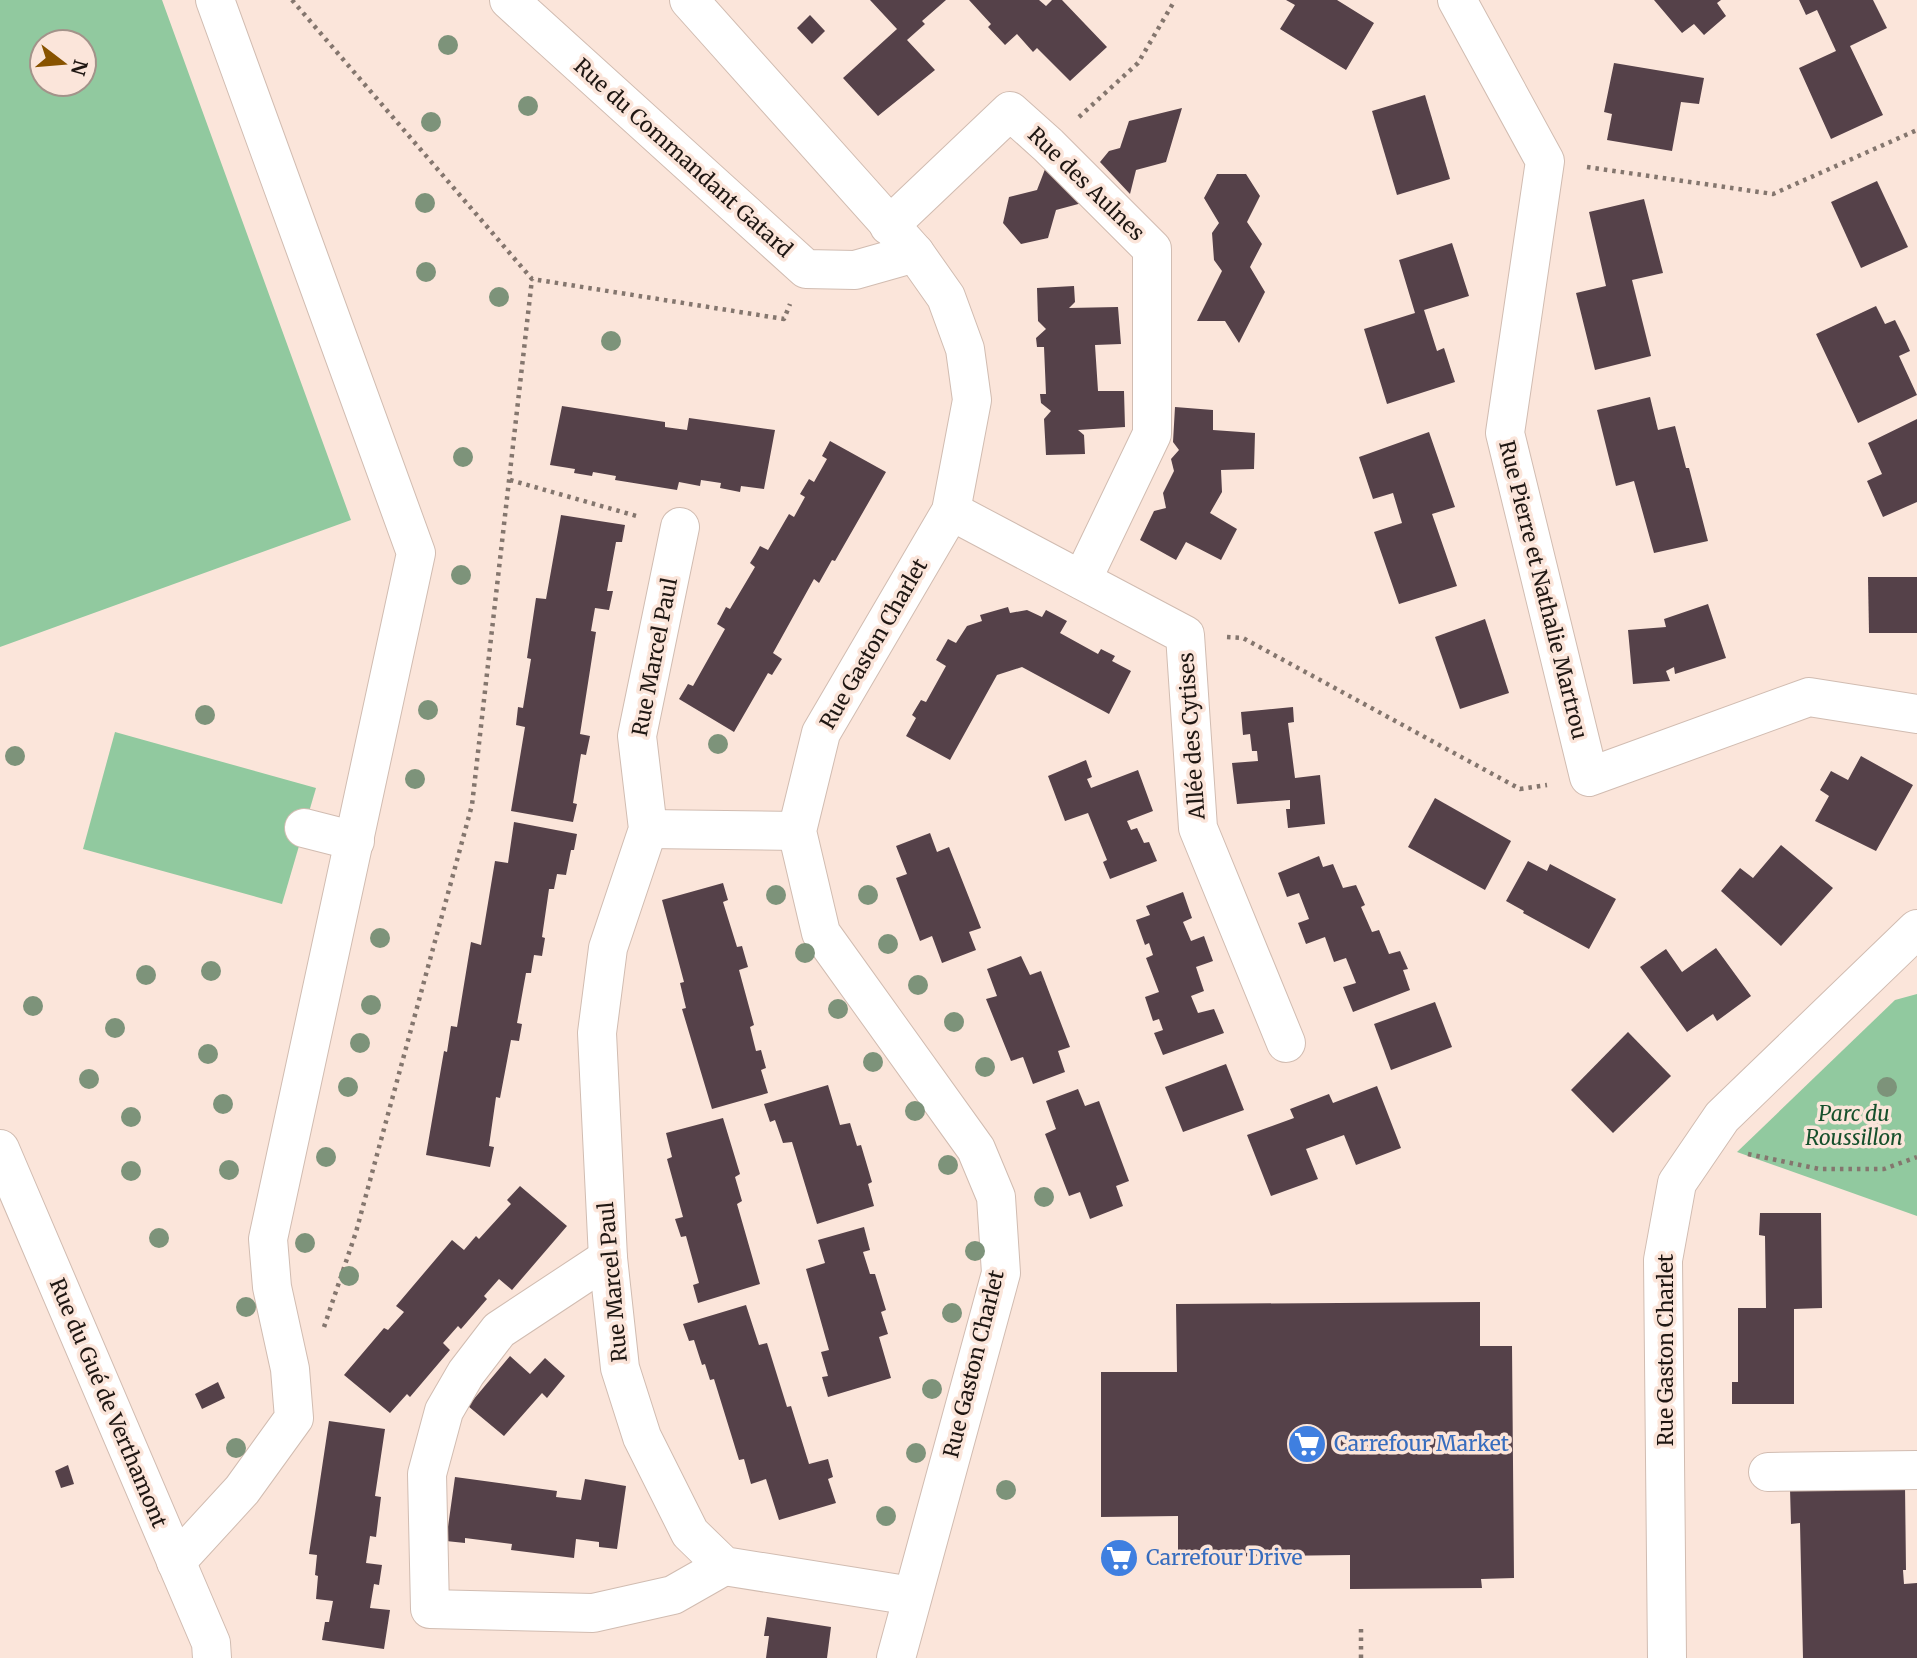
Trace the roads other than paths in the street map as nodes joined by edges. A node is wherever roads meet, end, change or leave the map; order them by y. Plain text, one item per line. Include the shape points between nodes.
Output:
1 (215, 0) edge
2 (509, 0) edge
3 (689, 0) edge
4 (1457, 0) edge
5 (902, 240) junction
6 (951, 511) junction
7 (680, 527) dead end
8 (1082, 580) junction
9 (1917, 714) edge
10 (304, 828) dead end
11 (648, 829) junction
12 (797, 831) junction
13 (355, 841) junction
14 (1917, 929) edge
15 (1286, 1044) dead end
16 (0, 1149) edge
17 (608, 1258) junction
18 (1917, 1470) edge
19 (1768, 1472) dead end
20 (176, 1562) junction
21 (724, 1566) junction
22 (912, 1596) junction
23 (212, 1658) edge
24 (896, 1658) edge
25 (1667, 1658) edge

1 - 13 street via 415,552
2 - 5 street, Rue du Commandant Gatard via 806,269 855,270
3 - 5 street, Rue Gaston Charlet
4 - 9 street, Rue Pierre et Nathalie Martrou via 1545,160 1505,433 1589,777 1809,697
5 - 6 street, Rue Gaston Charlet via 947,298 965,349 972,400
5 - 8 street, Rue des Aulnes via 1010,111 1152,249 1152,434
6 - 8 street, Allée des Cytises
6 - 12 street, Rue Gaston Charlet via 821,733
7 - 11 street, Rue Marcel Paul via 637,736
8 - 15 street, Allée des Cytises via 1185,635 1199,828
10 - 13 street
11 - 12 street
11 - 17 street, Rue Marcel Paul via 608,948 597,1033
12 - 22 street, Rue Gaston Charlet via 821,933 976,1149 996,1197 1001,1273
13 - 20 street via 268,1239 294,1418 242,1490
14 - 25 street, Rue Gaston Charlet via 1721,1117 1677,1183 1663,1260
16 - 20 street, Rue du Gué de Verthamont
17 - 21 street, Rue Marcel Paul via 620,1368 642,1437 690,1533
17 - 21 street via 499,1330 444,1411 427,1474 430,1609 593,1613 673,1595
18 - 19 street
20 - 23 street, Rue du Gué de Verthamont via 211,1643
21 - 22 street
22 - 24 street, Rue Gaston Charlet

